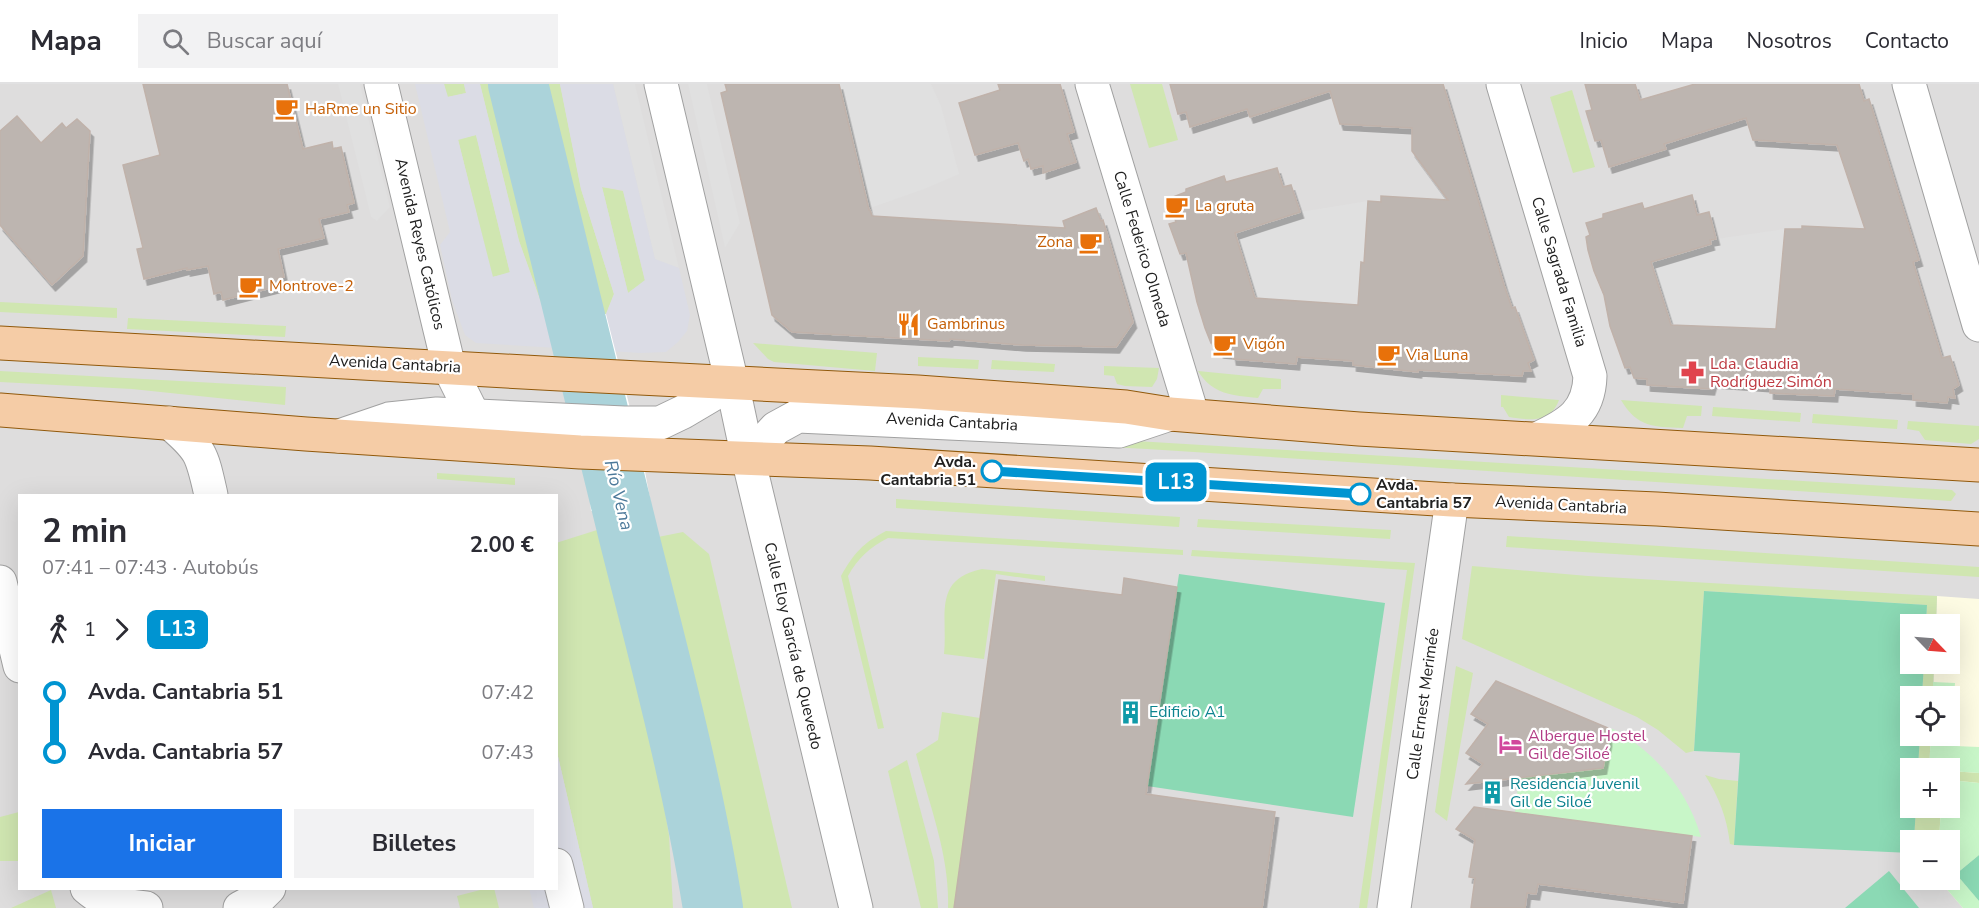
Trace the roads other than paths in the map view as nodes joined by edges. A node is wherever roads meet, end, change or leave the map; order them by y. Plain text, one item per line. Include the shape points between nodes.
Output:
1 (381, 84) edge
2 (661, 84) edge
3 (1092, 84) edge
4 (1503, 84) edge
5 (1909, 84) edge
6 (1979, 325) edge
7 (0, 343) edge
8 (58, 346) junction
9 (0, 358) edge
10 (449, 367) junction
11 (732, 383) junction
12 (3, 413) edge
13 (1181, 414) junction
14 (474, 417) junction
15 (170, 423) junction
16 (339, 436) junction
17 (576, 436) junction
18 (1539, 438) junction
19 (518, 447) junction
20 (748, 459) junction
21 (1979, 465) edge
22 (211, 494) edge
23 (1452, 500) junction
24 (1979, 510) edge
25 (1941, 526) junction
26 (1979, 529) edge
27 (0, 582) edge
28 (18, 658) edge
29 (558, 873) edge
30 (90, 890) edge
31 (267, 890) edge
32 (146, 908) edge
33 (240, 908) edge
34 (567, 908) edge
35 (856, 908) edge
36 (1394, 908) edge

1 - 10 street, Avenida Reyes Católicos
2 - 11 street
3 - 13 street, Calle Federico Olmeda
4 - 18 street, Calle Sagrada Familia via 1590,376 1585,405 1559,429
5 - 6 street
7 - 8 main road, Avenida Cantabria
8 - 9 street, Avenida Cantabria
8 - 10 main road, Avenida Cantabria
10 - 11 main road, Avenida Cantabria
10 - 14 street, Avenida Reyes Católicos
11 - 13 main road, Avenida Cantabria via 1126,406
11 - 17 street, Avenida Cantabria via 660,423
11 - 20 street, Calle Eloy García de Quevedo
12 - 15 main road, Avenida Cantabria
13 - 18 main road, Avenida Cantabria via 1359,429
13 - 20 street, Avenida Cantabria via 1119,431 798,416 776,428
14 - 16 street, Avenida Cantabria via 436,414 389,418
14 - 17 street, Avenida Cantabria
14 - 19 street, Avenida Reyes Católicos via 494,436
15 - 16 main road, Avenida Cantabria
15 - 22 street via 195,445
16 - 19 main road, Avenida Cantabria
17 - 19 main road, Avenida Cantabria
17 - 20 main road, Avenida Cantabria via 642,455
18 - 21 main road, Avenida Cantabria
20 - 23 main road, Avenida Cantabria via 870,463
20 - 35 street, Calle Eloy García de Quevedo
23 - 25 main road, Avenida Cantabria
23 - 36 street, Calle Ernest Merimée
24 - 25 street
25 - 26 main road, Avenida Cantabria
27 - 28 street
29 - 34 street
30 - 32 street via 121,905
31 - 33 street

